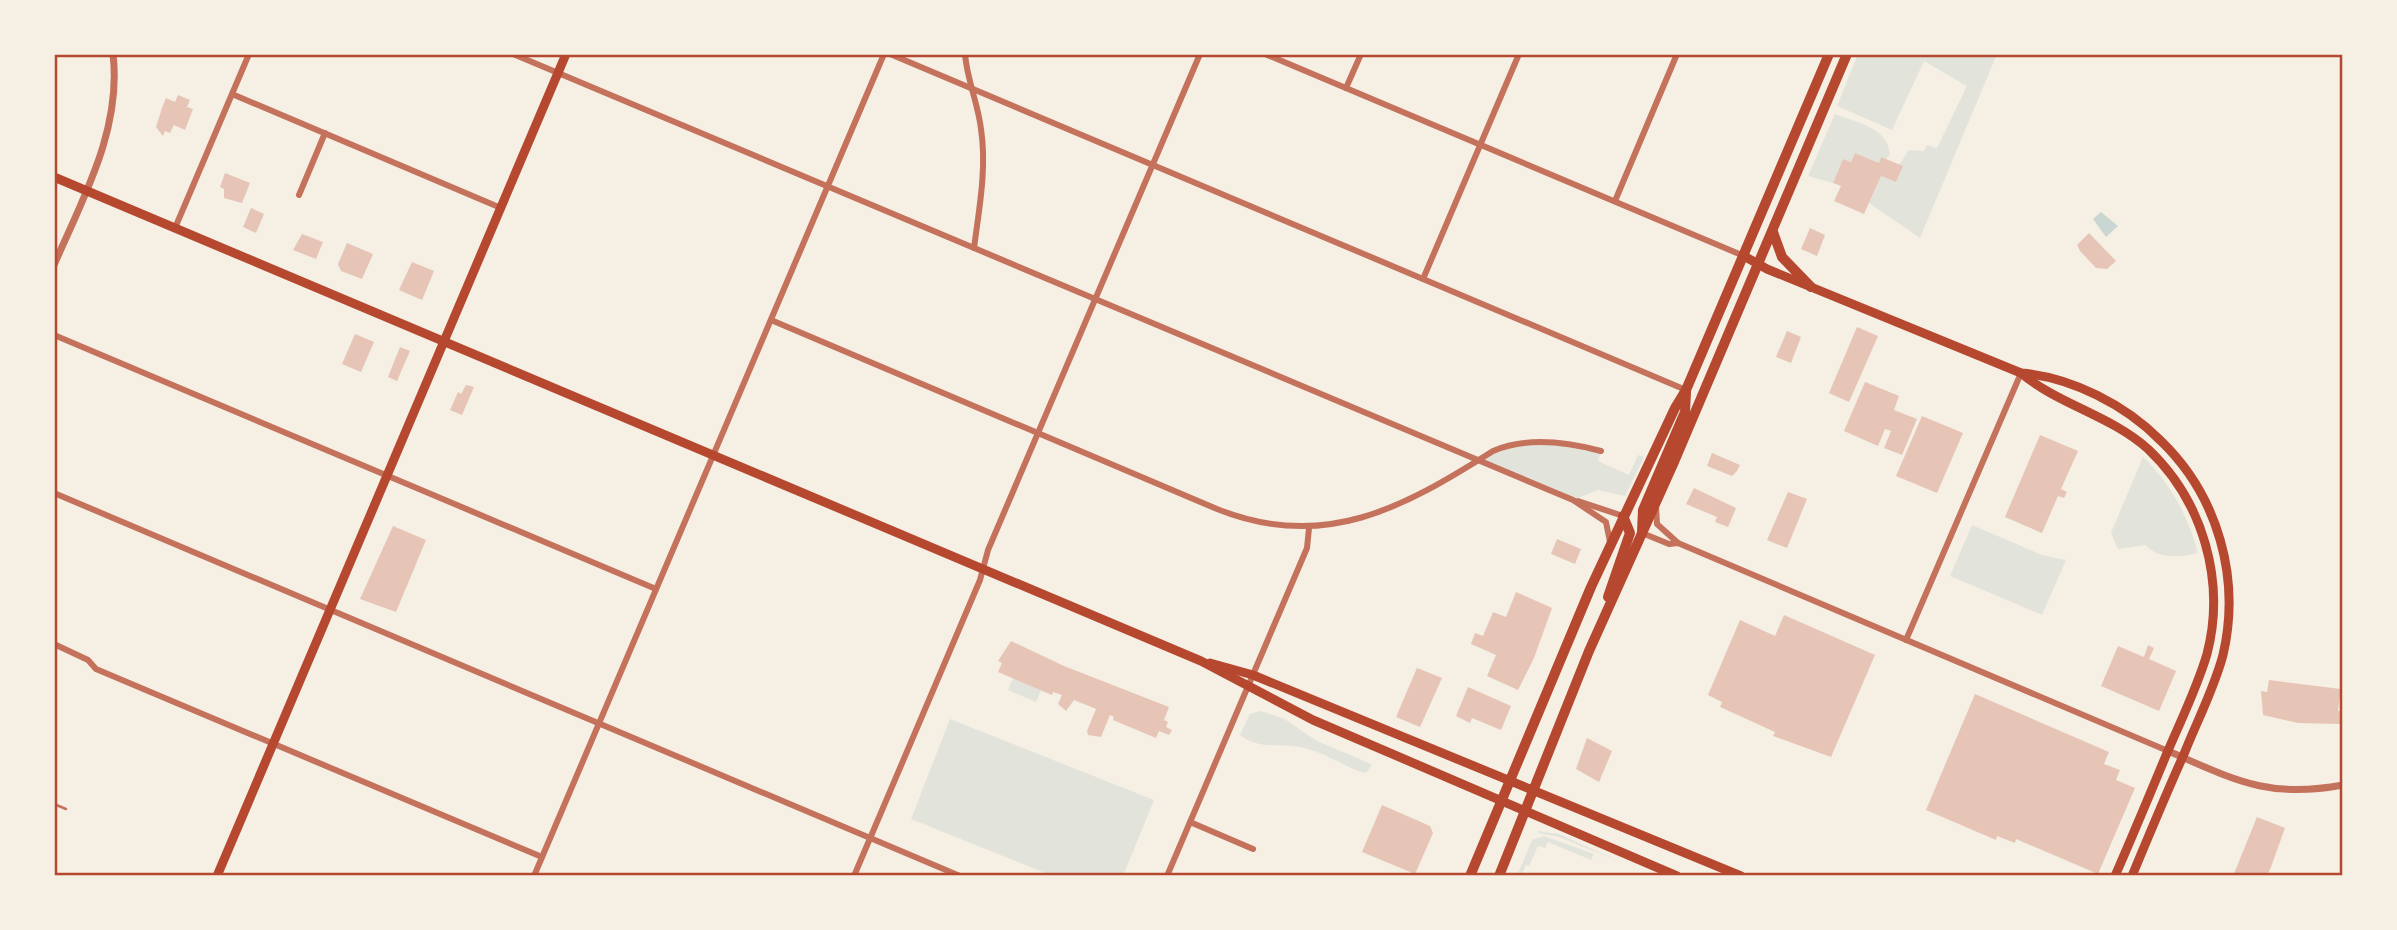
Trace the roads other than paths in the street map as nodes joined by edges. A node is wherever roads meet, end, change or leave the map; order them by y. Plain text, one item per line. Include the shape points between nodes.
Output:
1 (113, 54) edge
2 (249, 54) edge
3 (513, 54) edge
4 (566, 54) edge
5 (884, 54) edge
6 (890, 54) edge
7 (965, 54) edge
8 (1200, 54) edge
9 (1265, 54) edge
10 (1361, 54) edge
11 (1519, 54) edge
12 (1677, 54) edge
13 (1829, 54) edge
14 (1847, 54) edge
15 (558, 73) junction
16 (1346, 88) junction
17 (973, 90) junction
18 (232, 94) junction
19 (325, 133) junction
20 (1480, 144) junction
21 (1153, 166) junction
22 (54, 177) edge
23 (828, 187) junction
24 (86, 190) junction
25 (299, 195) dead end
26 (1615, 201) junction
27 (501, 208) junction
28 (176, 228) junction
29 (1773, 232) junction
30 (974, 248) junction
31 (1744, 256) junction
32 (54, 265) edge
33 (1759, 265) junction
34 (1423, 279) junction
35 (1811, 287) junction
36 (1095, 299) junction
37 (771, 320) junction
38 (54, 335) edge
39 (444, 341) junction
40 (2021, 373) junction
41 (1686, 390) junction
42 (1038, 433) junction
43 (1601, 451) dead end
44 (713, 455) junction
45 (1479, 460) junction
46 (387, 475) junction
47 (54, 493) edge
48 (1573, 500) junction
49 (1656, 505) junction
50 (1623, 516) junction
51 (1309, 528) junction
52 (1643, 533) junction
53 (1678, 543) junction
54 (1609, 547) junction
55 (983, 569) junction
56 (656, 589) junction
57 (330, 610) junction
58 (1605, 614) junction
59 (1906, 640) junction
60 (54, 644) edge
61 (1201, 661) junction
62 (1253, 675) junction
63 (1248, 687) junction
64 (599, 723) junction
65 (273, 744) junction
66 (2168, 751) junction
67 (2182, 757) junction
68 (1510, 779) junction
69 (2343, 785) edge
70 (1535, 789) junction
71 (1500, 802) junction
72 (54, 804) edge
73 (66, 809) dead end
74 (1525, 812) junction
75 (1190, 822) junction
76 (870, 838) junction
77 (1254, 849) dead end
78 (542, 857) junction
79 (217, 876) edge
80 (534, 876) edge
81 (854, 876) edge
82 (960, 876) edge
83 (1167, 876) edge
84 (1470, 876) edge
85 (1499, 876) edge
86 (1677, 876) edge
87 (1741, 876) edge
88 (2115, 876) edge
89 (2132, 876) edge

1 - 24 street via 114,97 108,132
2 - 18 street
3 - 15 street
4 - 15 main road
5 - 23 street
6 - 17 street
7 - 17 street
8 - 21 street
9 - 16 street
10 - 16 street
11 - 20 street
12 - 26 street
13 - 31 main road
14 - 29 main road
15 - 23 street
15 - 27 main road
16 - 20 street
17 - 21 street
17 - 30 street via 984,165
18 - 19 street
18 - 28 street
19 - 25 street
19 - 27 street
20 - 26 street
20 - 34 street
21 - 34 street
21 - 36 street
22 - 24 main road
23 - 30 street
23 - 37 street
24 - 28 main road
24 - 32 street
26 - 31 street
27 - 39 main road
28 - 39 main road
29 - 33 main road
29 - 35 main road via 1782,257
30 - 36 street
31 - 33 main road
31 - 41 main road
33 - 35 main road
33 - 49 main road
34 - 41 street
35 - 40 main road
36 - 42 street
36 - 45 street
37 - 42 street
37 - 44 street
38 - 46 street
39 - 44 main road
39 - 46 main road
40 - 59 street
40 - 66 main road via 2039,388 2100,415 2137,440 2172,476 2190,505 2208,556 2213,608 2202,669
40 - 67 main road via 2046,374 2123,410 2171,450 2203,496 2219,534 2226,565 2228,618 2216,677
41 - 50 main road
41 - 52 main road via 1685,412 1643,510
42 - 51 street via 1233,515
42 - 55 street
43 - 45 street via 1533,443 1498,449
44 - 55 main road
44 - 56 street
45 - 48 street
45 - 51 street via 1379,514
46 - 56 street
46 - 57 main road
47 - 57 street
48 - 50 street
48 - 54 street via 1606,522
49 - 52 main road
49 - 53 street via 1657,524
50 - 54 main road
50 - 58 main road via 1630,533 1613,576
51 - 62 street via 1307,548
52 - 53 street
52 - 58 main road
53 - 59 street
54 - 68 main road
55 - 61 main road
55 - 76 street
56 - 64 street
57 - 64 street
57 - 65 main road
58 - 70 main road
59 - 66 street
60 - 65 street via 88,660 96,670
61 - 62 main road
61 - 63 main road
62 - 63 street
62 - 68 main road
63 - 71 main road
63 - 75 street
64 - 76 street
64 - 78 street
65 - 78 street
65 - 79 main road
66 - 67 street
66 - 88 main road
67 - 69 street via 2262,788 2304,791
67 - 89 main road
68 - 70 main road
68 - 71 main road
70 - 74 main road
70 - 87 main road
71 - 74 main road
71 - 84 main road
72 - 73 lane
74 - 85 main road
74 - 86 main road
75 - 77 street
75 - 83 street
76 - 81 street
76 - 82 street
78 - 80 street

